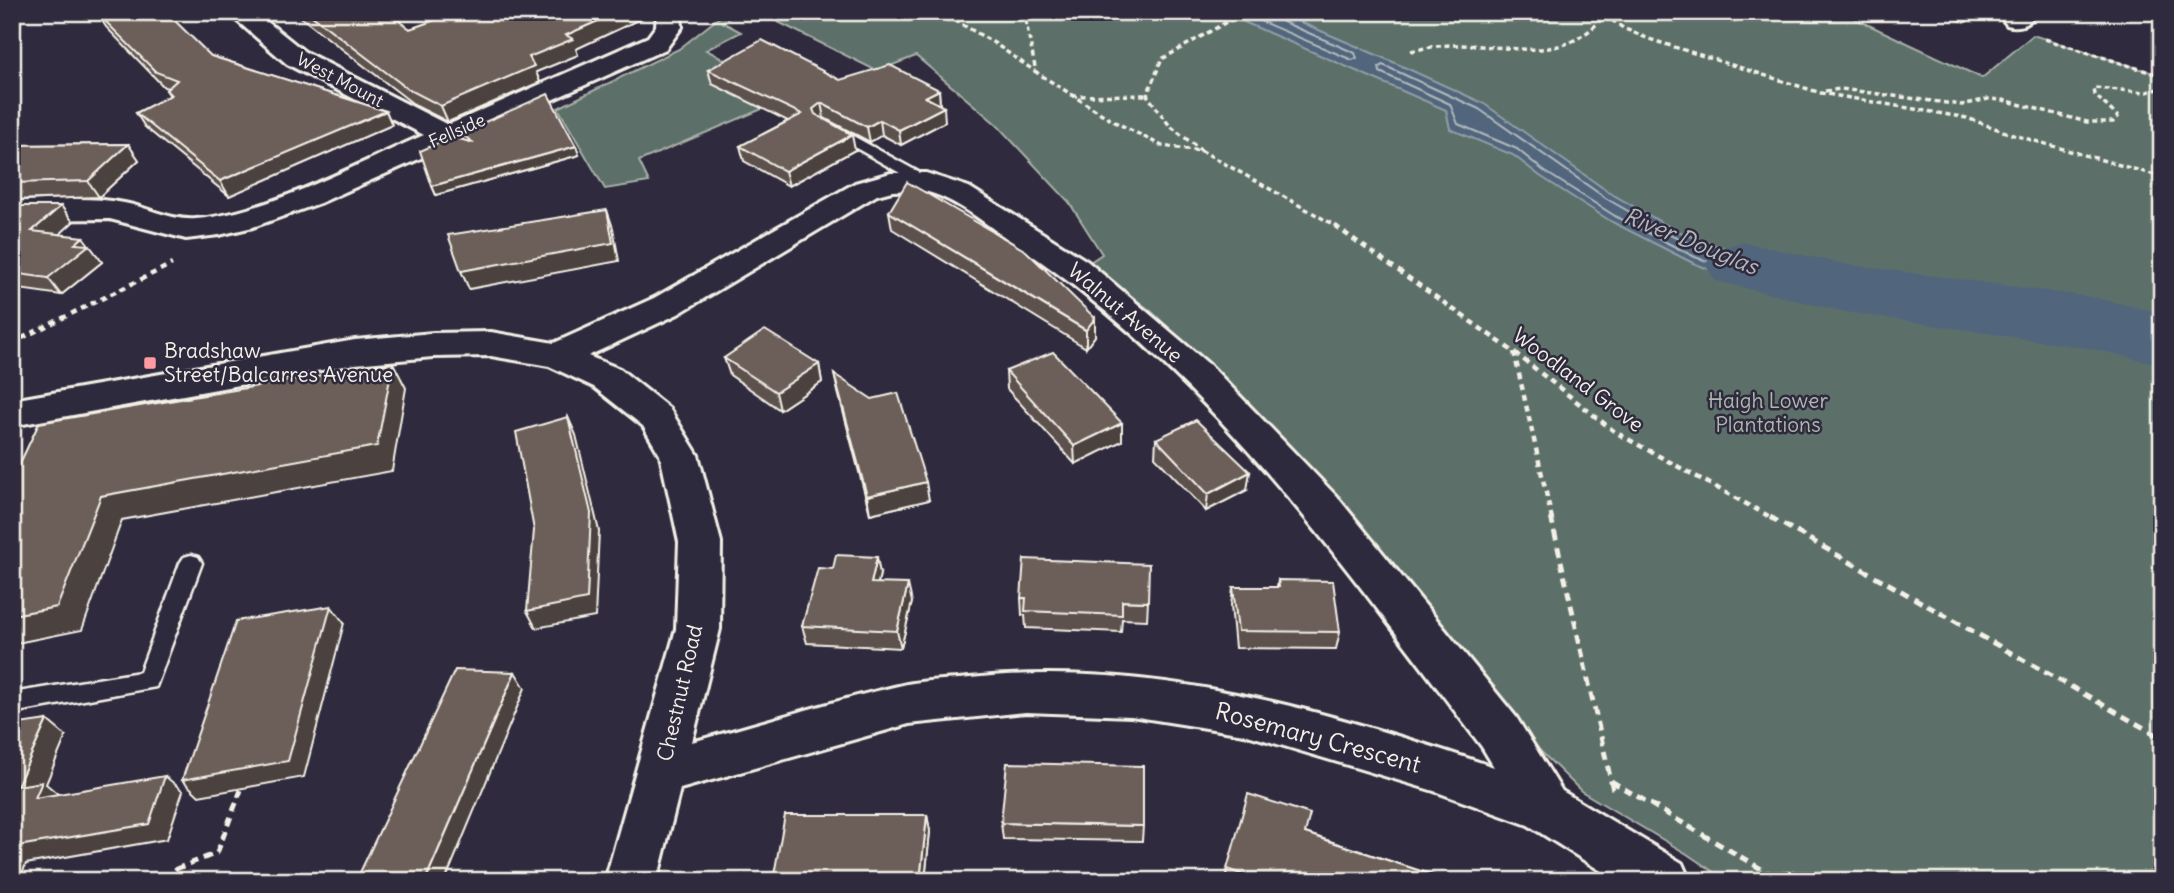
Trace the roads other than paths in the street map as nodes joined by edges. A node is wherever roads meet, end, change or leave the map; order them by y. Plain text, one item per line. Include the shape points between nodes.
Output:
1 (239, 12) edge
2 (670, 12) edge
3 (825, 124) edge
4 (448, 135) junction
5 (926, 182) junction
6 (12, 211) edge
7 (557, 356) junction
8 (12, 413) edge
9 (191, 562) dead end
10 (12, 703) edge
11 (661, 772) junction
12 (1544, 807) junction
13 (1647, 870) edge
14 (631, 881) edge

1 - 4 street, West Mount via 296,58
2 - 4 street, Fellside via 668,27 657,43
3 - 5 lane
4 - 6 street, Fellside via 284,206 223,225 192,230 124,212
5 - 7 street, Walnut Avenue via 891,182 866,189 666,306
5 - 12 street, Walnut Avenue via 958,193 1075,268 1199,376 1324,509 1499,732
7 - 8 street, Chestnut Road via 491,344 355,352
7 - 11 street, Chestnut Road via 607,378 656,417 678,455 700,542 698,629
9 - 10 lane via 148,680
11 - 12 street, Rosemary Crescent via 909,704 1026,692 1131,696 1244,714 1360,746
11 - 14 street, Chestnut Road
12 - 13 street, Rosemary Crescent

